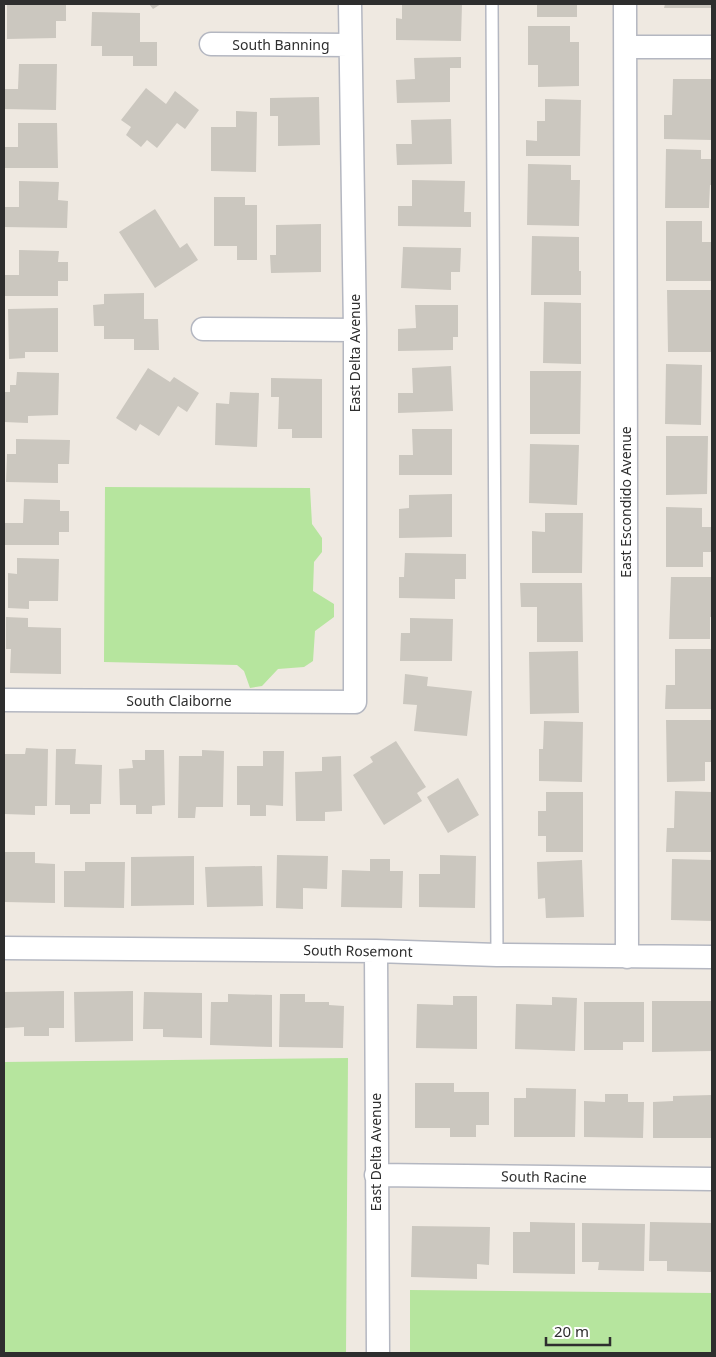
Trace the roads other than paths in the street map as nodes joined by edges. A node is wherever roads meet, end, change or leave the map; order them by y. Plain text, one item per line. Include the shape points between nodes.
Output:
1 (350, 4) edge
2 (492, 4) edge
3 (626, 4) edge
4 (211, 44) dead end
5 (350, 45) junction
6 (626, 47) junction
7 (712, 47) edge
8 (203, 329) dead end
9 (355, 330) junction
10 (4, 700) edge
11 (355, 702) joint
12 (4, 948) edge
13 (376, 951) junction
14 (497, 955) junction
15 (627, 957) junction
16 (712, 957) edge
17 (376, 1175) junction
18 (712, 1178) edge
19 (378, 1353) edge

1 - 5 street, East Delta Avenue
2 - 14 lane
3 - 6 street, East Escondido Avenue
4 - 5 street, South Banning
5 - 9 street, East Delta Avenue
6 - 7 street
6 - 15 street, East Escondido Avenue
8 - 9 street
9 - 11 street, East Delta Avenue
10 - 11 street, South Claiborne
12 - 13 street, South Rosemont
13 - 14 street, South Rosemont
13 - 17 street, East Delta Avenue
14 - 15 street, South Rosemont
15 - 16 street, South Rosemont
17 - 18 street, South Racine
17 - 19 street, East Delta Avenue

